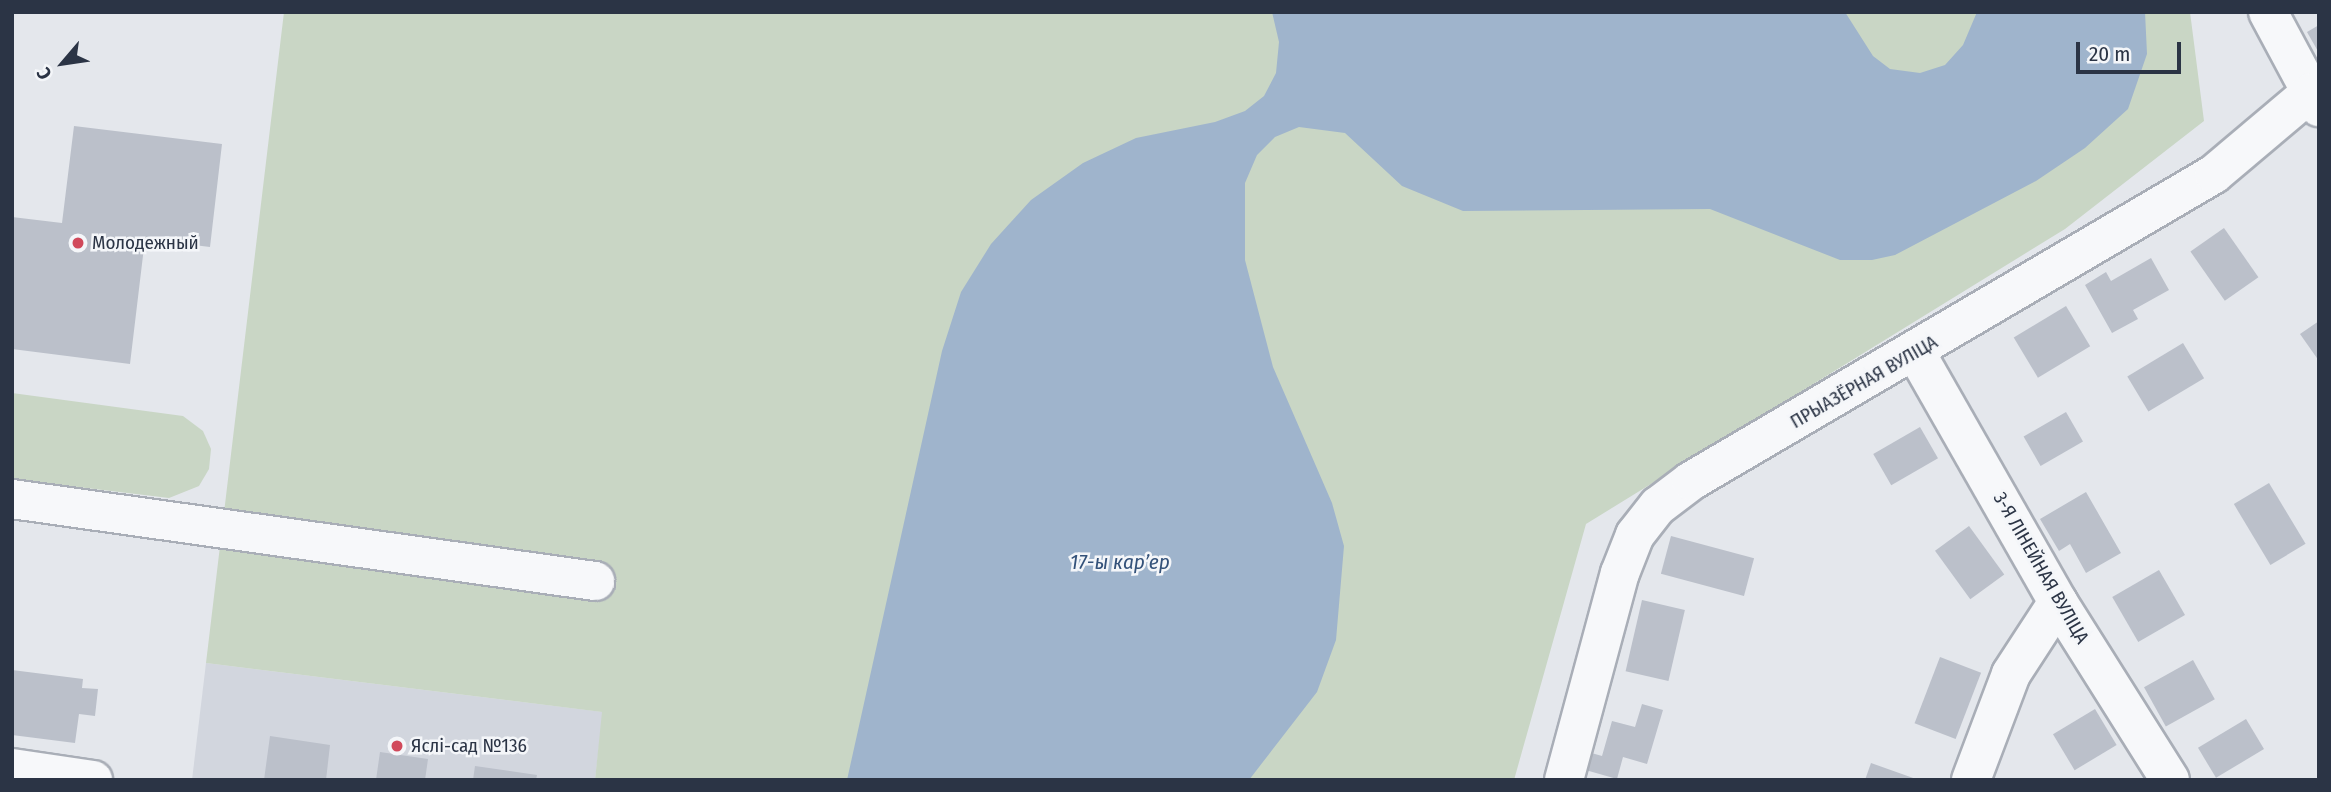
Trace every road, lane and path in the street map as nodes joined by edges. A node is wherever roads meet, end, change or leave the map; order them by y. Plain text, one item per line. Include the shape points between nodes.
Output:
1 (2268, 12) edge
2 (2315, 100) edge
3 (1916, 353) junction
4 (12, 499) edge
5 (595, 581) dead end
6 (2058, 601) junction
7 (12, 768) edge
8 (93, 780) edge
9 (1564, 780) edge
10 (1971, 780) edge
11 (2170, 780) edge

1 - 2 street
2 - 3 street, ПРЫАЗЁРНАЯ ВУЛІЦА via 2214,174
3 - 6 street, 3-Я ЛІНЕЙНАЯ ВУЛІЦА
3 - 9 street, ПРЫАЗЁРНАЯ ВУЛІЦА via 1691,481 1658,506 1635,535 1620,573
4 - 5 street
6 - 10 street via 2011,674
6 - 11 street, 3-Я ЛІНЕЙНАЯ ВУЛІЦА
7 - 8 street

